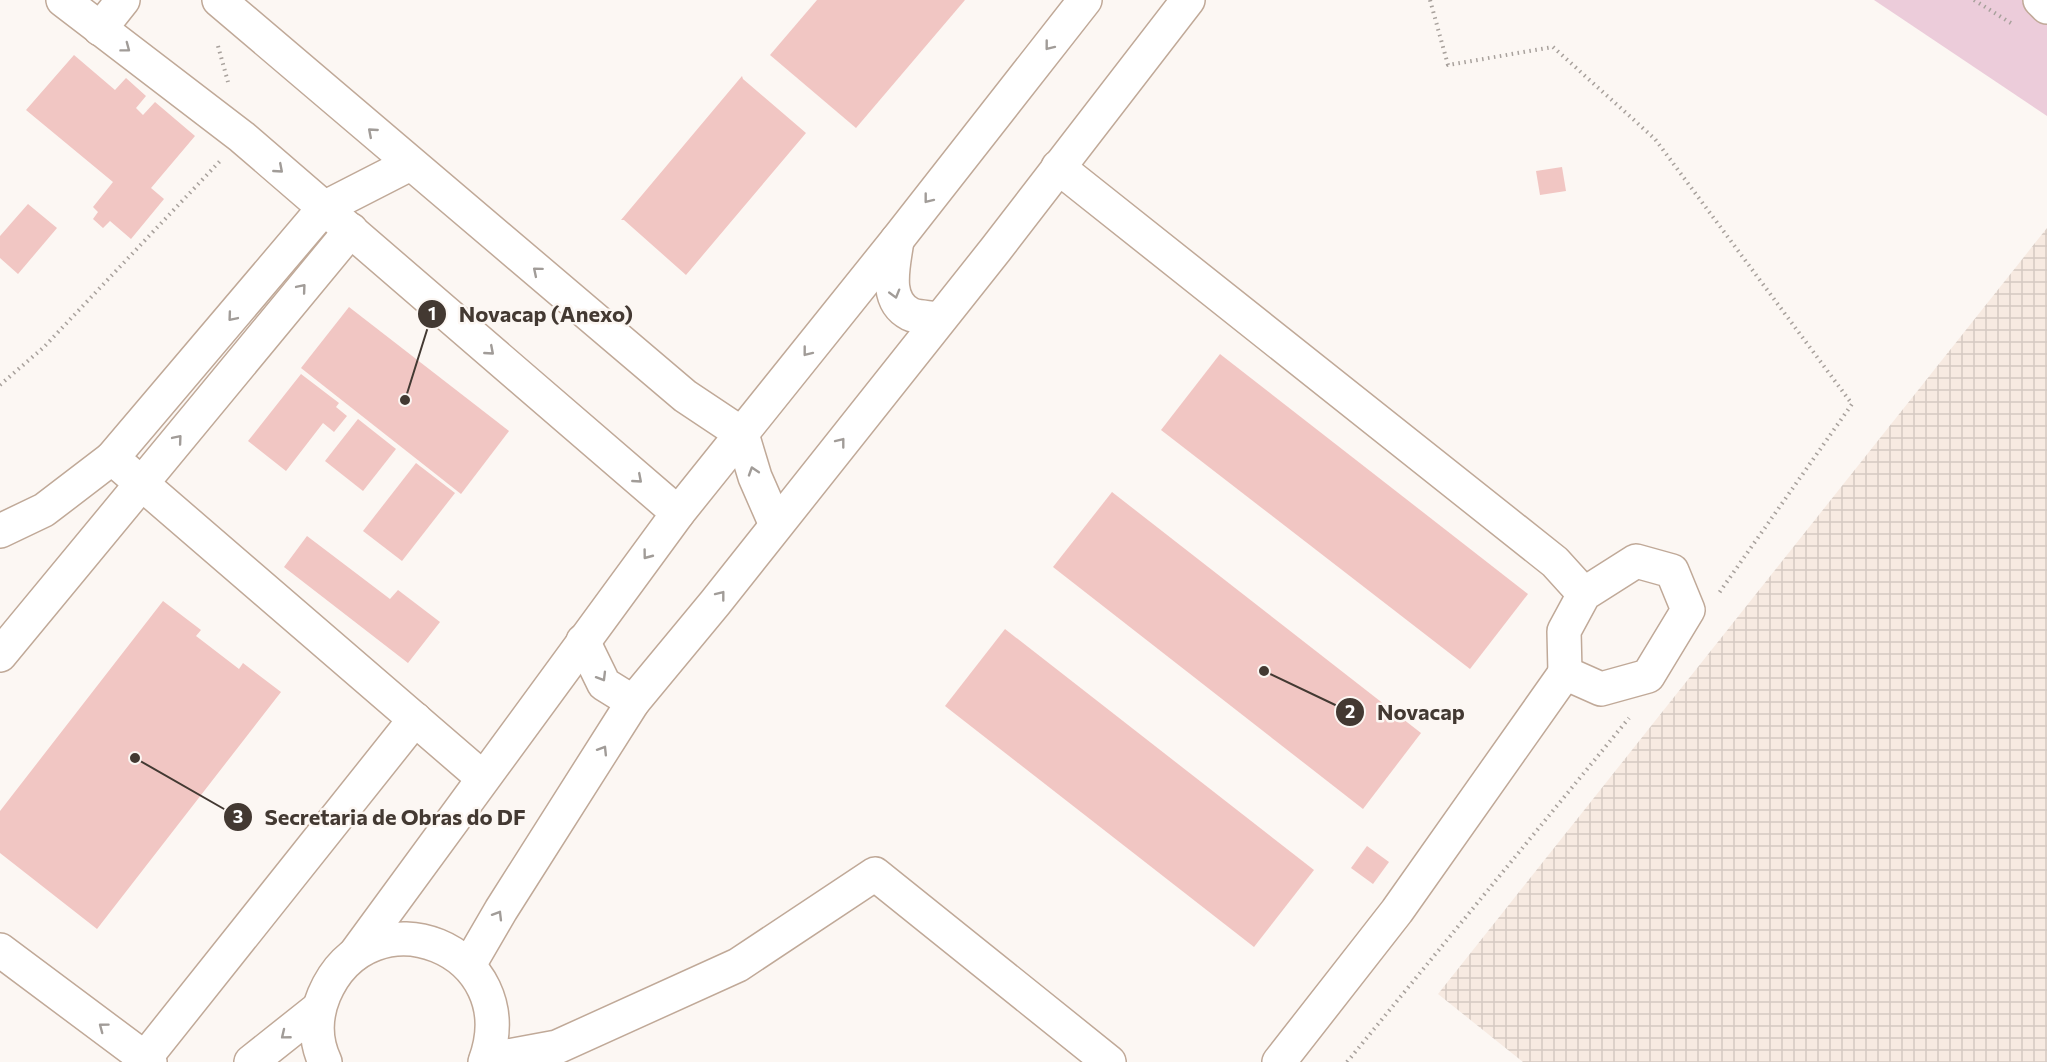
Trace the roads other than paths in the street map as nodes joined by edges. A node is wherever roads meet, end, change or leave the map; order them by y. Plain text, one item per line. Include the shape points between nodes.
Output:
1 (63, 0) edge
2 (123, 0) edge
3 (219, 0) edge
4 (1085, 0) edge
5 (1188, 0) edge
6 (2040, 0) edge
7 (2047, 7) edge
8 (100, 29) junction
9 (410, 164) junction
10 (1058, 167) junction
11 (324, 208) junction
12 (351, 230) junction
13 (897, 240) junction
14 (939, 319) junction
15 (742, 434) junction
16 (112, 458) junction
17 (141, 484) junction
18 (678, 513) junction
19 (776, 525) junction
20 (0, 531) edge
21 (1584, 594) junction
22 (583, 641) junction
23 (0, 655) edge
24 (1565, 673) junction
25 (633, 702) junction
26 (415, 719) junction
27 (483, 778) junction
28 (0, 950) edge
29 (355, 954) junction
30 (469, 965) junction
31 (319, 1008) junction
32 (148, 1060) edge
33 (486, 1061) edge
34 (251, 1062) edge
35 (325, 1062) edge
36 (1109, 1062) edge
37 (1279, 1062) edge

1 - 8 lane
2 - 8 lane
9 -> 3 lane
4 -> 13 lane
5 - 10 lane
6 - 7 lane
8 -> 11 lane via 242,137
9 - 11 lane
15 -> 9 lane via 685,396
10 - 14 lane
10 - 21 lane via 1555,562
11 - 12 lane
11 -> 16 lane
17 -> 12 lane
12 -> 18 lane
13 -> 14 lane via 892,287 897,304 912,315
13 -> 15 lane
19 -> 14 lane
15 - 18 lane
19 -> 15 lane
16 - 17 lane
16 - 20 lane via 44,510
17 - 23 lane
17 - 26 lane
18 -> 22 lane
25 -> 19 lane
21 - 24 lane via 1564,631
21 - 24 lane via 1636,561 1672,571 1688,610 1648,676 1601,689
22 -> 25 lane via 604,684
22 - 27 lane
24 - 37 lane via 1397,911
30 -> 25 lane
26 - 27 lane
26 - 32 lane
27 - 29 lane
32 -> 28 lane
29 - 30 lane via 382,941 414,938 444,947
29 - 31 lane via 332,978
30 - 33 lane via 484,986 492,1011
31 -> 34 lane
31 - 35 lane via 317,1034
33 - 36 lane via 558,1047 738,965 876,874

